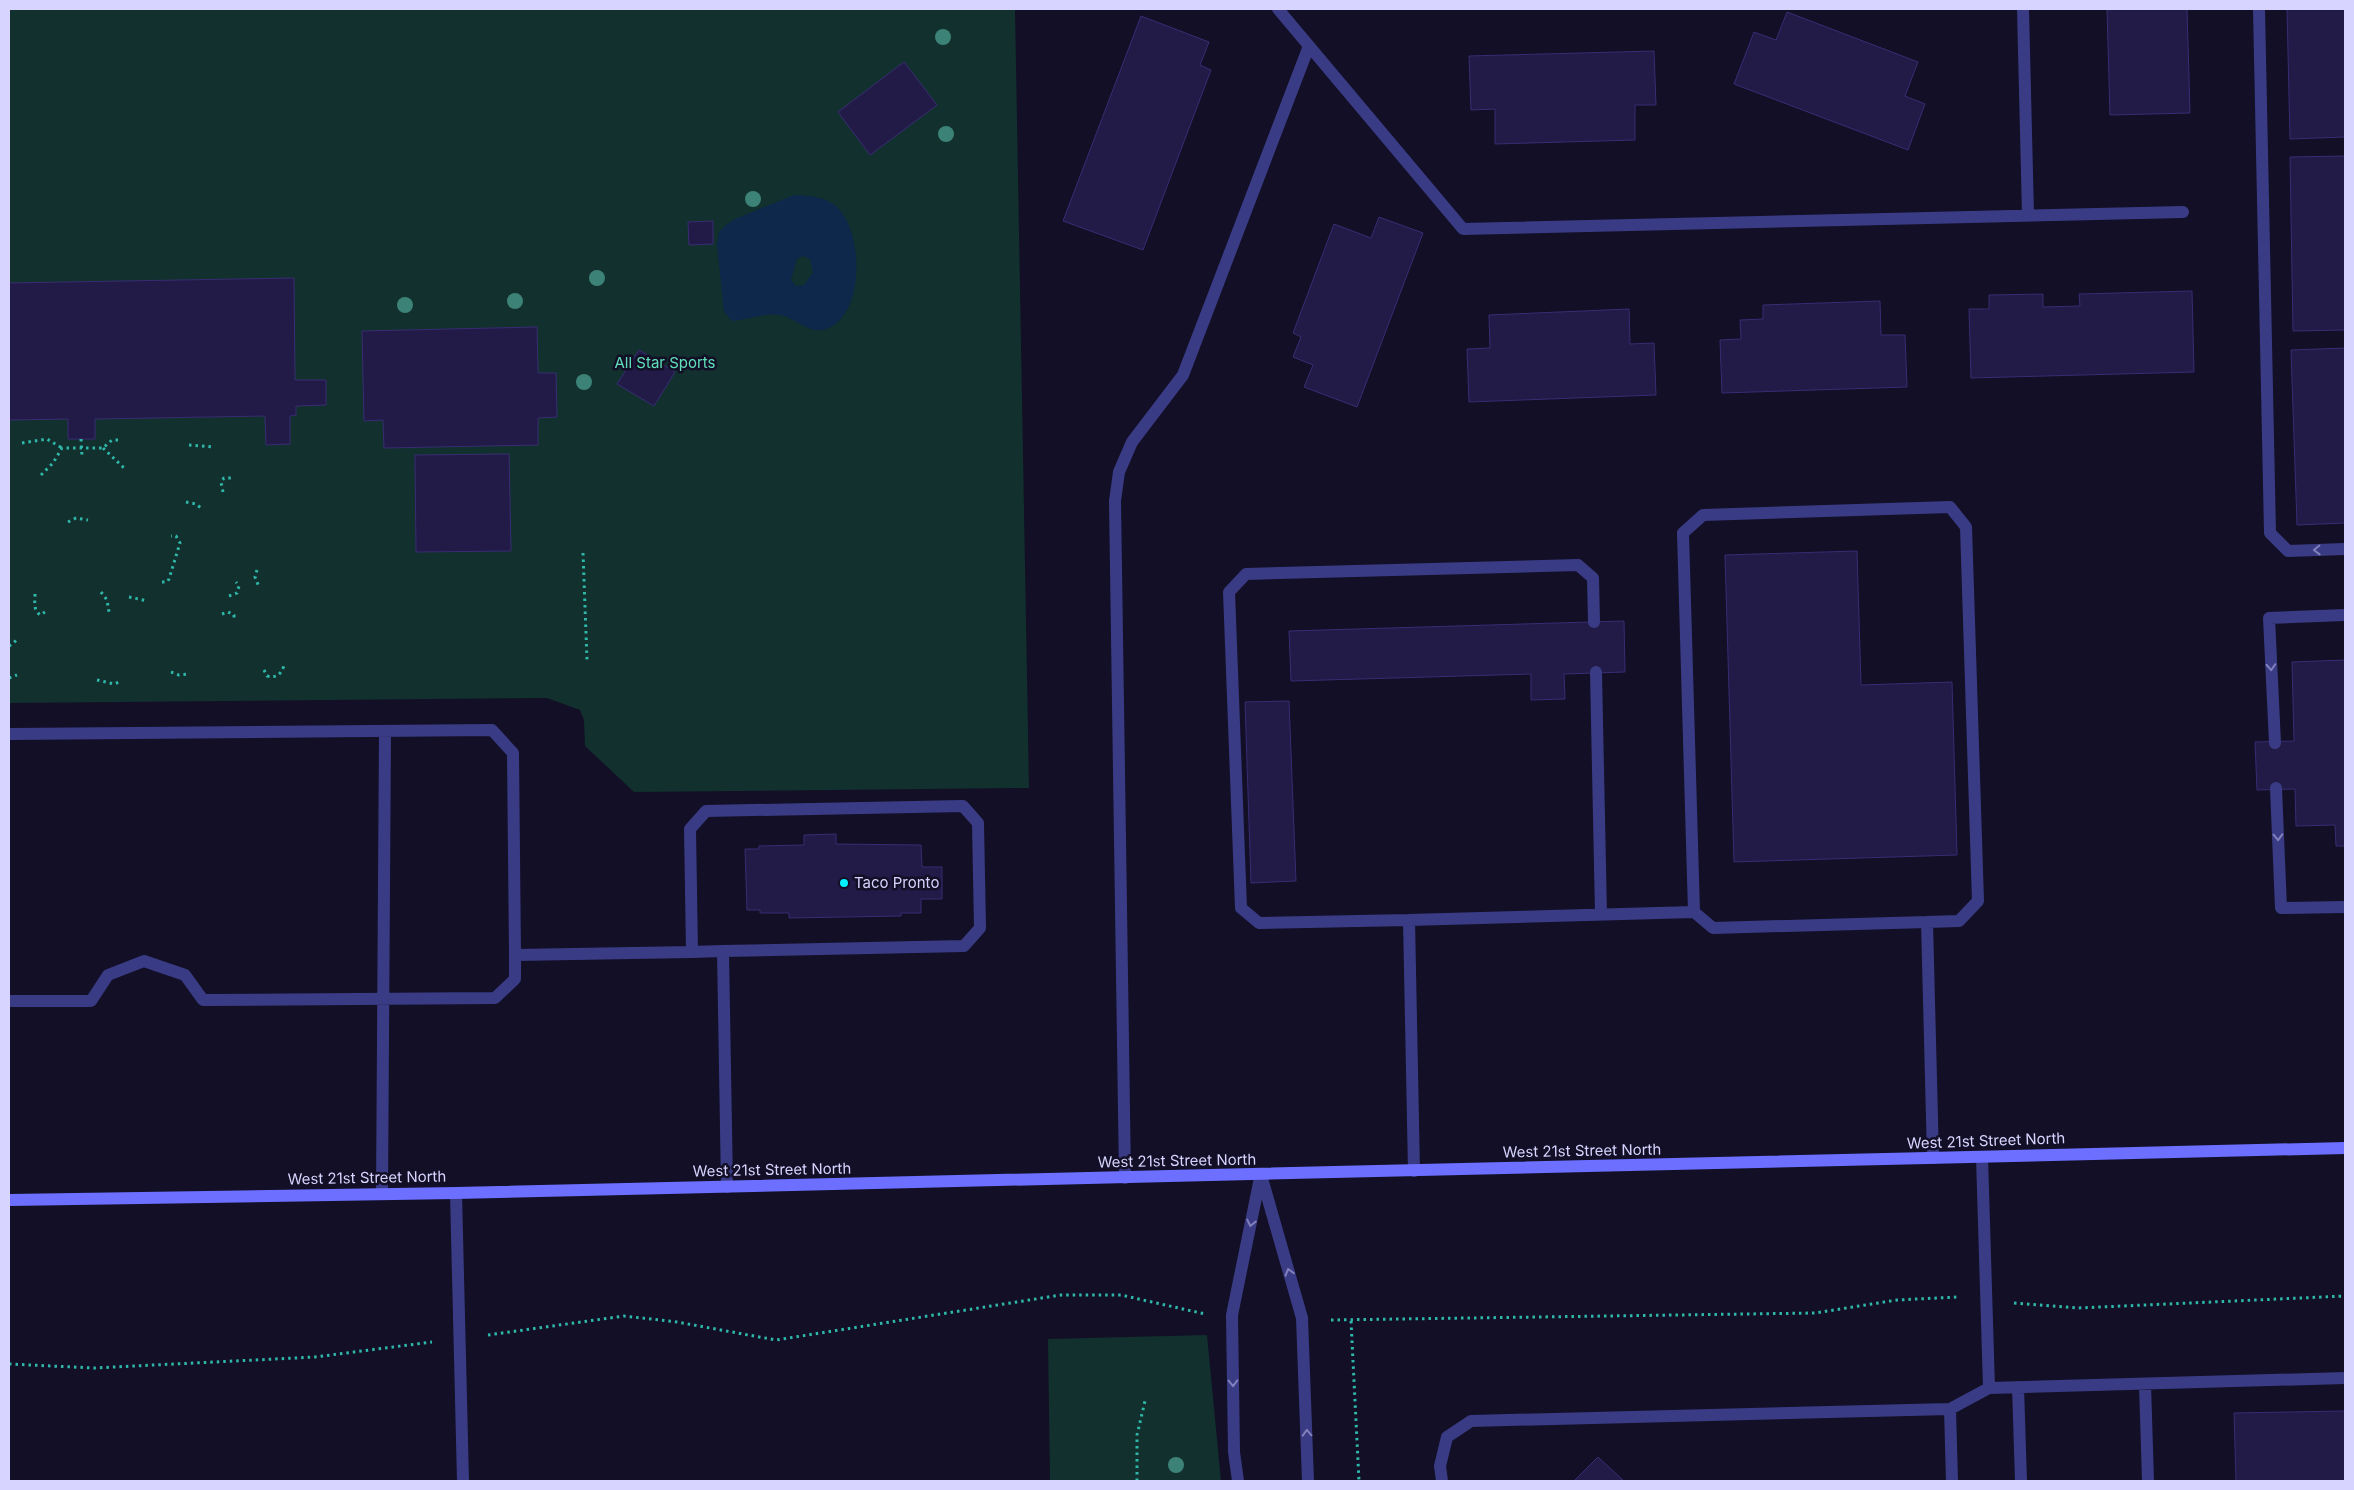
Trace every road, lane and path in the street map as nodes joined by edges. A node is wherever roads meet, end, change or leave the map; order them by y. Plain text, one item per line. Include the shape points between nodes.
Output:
1 (1278, 9) edge
2 (2023, 9) edge
3 (2259, 9) edge
4 (1309, 46) junction
5 (2183, 212) dead end
6 (2028, 215) junction
7 (82, 439) dead end
8 (120, 440) dead end
9 (22, 443) dead end
10 (189, 445) dead end
11 (213, 447) dead end
12 (62, 448) junction
13 (82, 448) junction
14 (103, 448) junction
15 (82, 456) dead end
16 (124, 468) dead end
17 (41, 475) dead end
18 (233, 478) dead end
19 (223, 492) dead end
20 (186, 502) dead end
21 (201, 508) dead end
22 (88, 520) dead end
23 (68, 522) dead end
24 (171, 536) dead end
25 (2345, 549) edge
26 (583, 553) dead end
27 (257, 570) dead end
28 (162, 582) dead end
29 (236, 582) dead end
30 (259, 587) dead end
31 (101, 592) dead end
32 (35, 594) dead end
33 (229, 596) dead end
34 (129, 597) dead end
35 (148, 601) dead end
36 (45, 612) dead end
37 (109, 612) dead end
38 (222, 614) dead end
39 (2345, 615) edge
40 (234, 620) dead end
41 (1594, 622) dead end
42 (18, 637) dead end
43 (9, 646) edge
44 (586, 660) dead end
45 (284, 666) dead end
46 (264, 670) dead end
47 (172, 672) dead end
48 (1596, 672) dead end
49 (189, 674) dead end
50 (17, 675) dead end
51 (9, 678) edge
52 (97, 680) dead end
53 (119, 682) dead end
54 (385, 731) junction
55 (9, 734) edge
56 (2275, 743) dead end
57 (2276, 788) dead end
58 (2345, 907) edge
59 (1694, 912) junction
60 (1601, 914) junction
61 (1409, 920) junction
62 (1927, 922) junction
63 (723, 951) junction
64 (692, 952) junction
65 (515, 955) junction
66 (384, 998) junction
67 (9, 1001) edge
68 (2345, 1148) edge
69 (1982, 1157) junction
70 (1933, 1158) junction
71 (1414, 1171) junction
72 (1261, 1175) junction
73 (1125, 1178) junction
74 (727, 1187) junction
75 (456, 1193) junction
76 (382, 1194) junction
77 (9, 1200) edge
78 (2345, 1296) edge
79 (1986, 1300) junction
80 (1232, 1315) junction
81 (1302, 1318) junction
82 (1351, 1321) junction
83 (460, 1339) junction
84 (9, 1364) edge
85 (2345, 1378) edge
86 (2145, 1384) junction
87 (2018, 1387) junction
88 (1988, 1388) junction
89 (1145, 1400) dead end
90 (1950, 1409) junction
91 (463, 1481) edge
92 (1137, 1481) edge
93 (1238, 1481) edge
94 (1308, 1481) edge
95 (1359, 1481) edge
96 (1442, 1481) edge
97 (1952, 1481) edge
98 (2021, 1481) edge
99 (2148, 1481) edge

1 - 4 street
2 - 6 street
25 -> 3 street via 2288,551 2270,533
4 - 6 street via 1463,229
4 - 73 street via 1183,375 1132,442 1119,472 1115,501
5 - 6 street
7 - 13 path
8 - 14 path via 112,440
9 - 12 path via 47,440
10 - 11 path
12 - 13 path
12 - 17 path
13 - 14 path
13 - 15 path
14 - 16 path
18 - 19 path via 224,478 221,482
20 - 21 path
22 - 23 path via 76,518
24 - 28 path via 176,536 180,543 169,579
26 - 44 path
27 - 30 path via 255,577
29 - 33 path via 239,586 237,593
31 - 37 path via 107,600
32 - 36 path via 37,612
34 - 35 path
38 - 40 path via 234,615
39 -> 56 street via 2269,618
41 - 61 street via 1593,578 1578,564 1246,574 1229,592 1241,908 1259,923
42 - 43 path
45 - 46 path via 274,677 267,676
47 - 49 path
48 - 60 street
50 - 51 path
52 - 53 path
54 - 55 street
54 - 65 street via 492,730 513,753
54 - 66 street
57 -> 58 street via 2281,908
59 - 60 street
59 - 62 street via 1713,928
59 - 62 street via 1683,533 1703,514 1950,507 1966,527 1978,901 1959,921
60 - 61 street
61 - 71 street
62 - 70 street
63 - 64 street
63 - 64 street via 964,946 980,928 978,823 962,806 706,811 690,830
63 - 74 street
64 - 65 street
65 - 66 street via 514,979 495,998
66 - 67 street via 204,1000 185,975 144,961 108,974 91,1001
66 - 76 street
68 - 69 main road, West 21st Street North
69 - 70 main road, West 21st Street North
69 - 79 street
70 - 71 main road, West 21st Street North
71 - 72 main road, West 21st Street North
72 - 73 main road, West 21st Street North
72 -> 80 street
81 -> 72 street
73 - 74 main road, West 21st Street North
74 - 75 main road, West 21st Street North
75 - 76 main road, West 21st Street North
75 - 83 street
76 - 77 main road, West 21st Street North
78 - 79 path via 2078,1308
79 - 82 path via 1951,1296 1897,1300 1815,1313
79 - 88 street
80 - 83 path via 1204,1314 1121,1295 1062,1294 776,1340 624,1316
80 -> 93 street via 1234,1452
81 - 82 path
94 -> 81 street
82 - 95 path
83 - 84 path via 315,1357 94,1368
83 - 91 street
85 - 86 street
86 - 87 street
86 - 99 street
87 - 88 street
87 - 98 street
88 - 90 street
89 - 92 path via 1137,1435
90 - 96 street via 1471,1421 1447,1438 1440,1466
90 - 97 street

